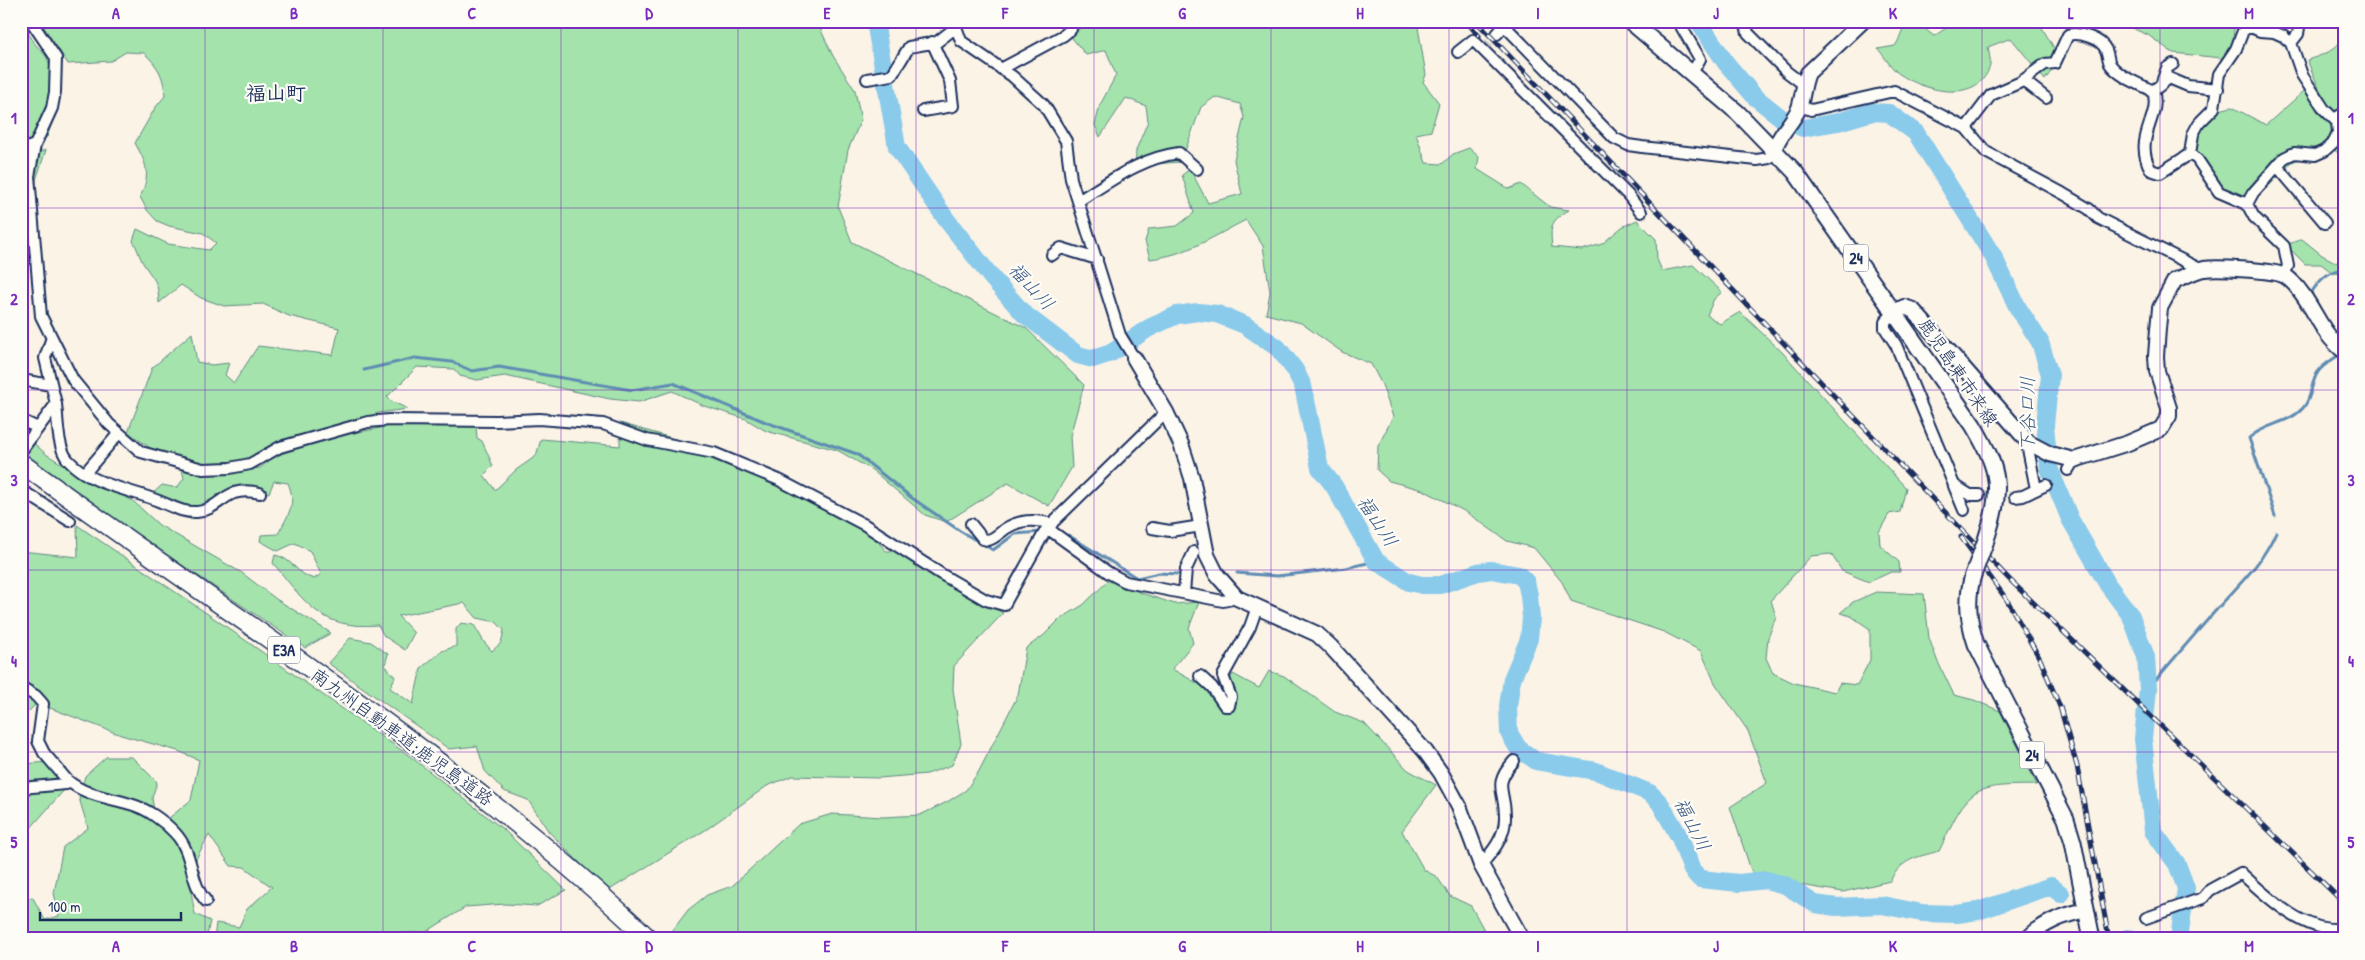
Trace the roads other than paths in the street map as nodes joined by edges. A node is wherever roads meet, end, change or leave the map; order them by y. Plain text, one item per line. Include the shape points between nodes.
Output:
1 (30, 21) edge
2 (1630, 21) edge
3 (1678, 21) edge
4 (1745, 21) edge
5 (1863, 21) edge
6 (2300, 21) edge
7 (955, 25) edge
8 (1500, 27) edge
9 (1070, 29) dead end
10 (932, 42) junction
11 (2291, 43) junction
12 (1458, 52) dead end
13 (2173, 64) dead end
14 (1002, 69) junction
15 (1692, 72) junction
16 (867, 79) dead end
17 (2023, 80) junction
18 (2162, 82) junction
19 (1803, 84) junction
20 (2218, 89) junction
21 (2153, 91) junction
22 (2046, 98) dead end
23 (1798, 110) junction
24 (923, 111) dead end
25 (2344, 113) edge
26 (2334, 119) junction
27 (1966, 128) junction
28 (35, 145) junction
29 (21, 150) edge
30 (1774, 150) junction
31 (2190, 154) junction
32 (2277, 166) junction
33 (1197, 169) dead end
34 (1078, 202) junction
35 (2247, 204) junction
36 (1641, 212) dead end
37 (2325, 224) dead end
38 (1052, 255) dead end
39 (1097, 259) junction
40 (2202, 270) junction
41 (2284, 275) junction
42 (1894, 312) junction
43 (51, 340) junction
44 (2344, 351) edge
45 (1134, 358) joint
46 (21, 380) edge
47 (52, 385) junction
48 (56, 404) junction
49 (1166, 412) junction
50 (21, 420) edge
51 (38, 428) junction
52 (119, 432) junction
53 (2033, 446) junction
54 (21, 451) edge
55 (21, 463) edge
56 (86, 473) junction
57 (1954, 485) junction
58 (21, 490) edge
59 (260, 493) dead end
60 (1979, 494) tunnel mouth
61 (2015, 497) tunnel mouth
62 (1964, 510) dead end
63 (70, 522) dead end
64 (971, 524) dead end
65 (1050, 526) junction
66 (1201, 526) junction
67 (1152, 528) dead end
68 (1194, 552) dead end
69 (1184, 593) junction
70 (1237, 598) junction
71 (1257, 607) junction
72 (1200, 676) dead end
73 (21, 687) edge
74 (1514, 761) dead end
75 (67, 780) junction
76 (21, 788) edge
77 (1480, 865) junction
78 (206, 900) dead end
79 (2086, 910) junction
80 (2146, 918) dead end
81 (2344, 928) edge
82 (649, 939) edge
83 (1522, 939) edge
84 (2026, 939) edge
85 (2092, 939) edge

1 - 28 street via 56,58 52,108
2 - 15 main road, 鹿児島東市来線 / 24
3 - 15 street via 1700,58
4 - 19 street via 1748,33
5 - 19 street via 1814,65
6 - 11 street via 2298,34
7 - 10 street via 945,37
7 - 14 street via 962,41
8 - 30 street via 1602,128 1621,142 1758,160 1769,158
9 - 14 street
10 - 16 street via 909,47 892,75
10 - 24 street via 950,80 953,106
11 - 20 street via 2274,32 2247,28 2242,31 2236,49 2219,74
11 - 26 street via 2302,75
12 - 36 street via 1473,40 1628,195
13 - 18 street via 2167,68
14 - 34 street via 1044,105 1066,141
15 - 30 main road, 鹿児島東市来線 / 24
17 - 21 street via 2045,64 2055,63 2068,35 2075,33 2094,39 2105,47 2110,64
17 - 22 street
17 - 27 street via 1991,95
18 - 20 street via 2168,78 2188,86
18 - 21 street
19 - 23 street
20 - 31 street via 2214,108 2193,134
21 - 31 street via 2156,100 2144,148 2151,170 2160,172
23 - 27 street via 1811,110 1894,91
23 - 30 street via 1781,132
25 - 26 street
26 - 32 street via 2338,133 2324,151 2315,155 2294,154
27 - 40 street via 1986,152 2009,166 2062,192 2098,218
28 - 29 street
28 - 43 street via 29,176 38,307
30 - 42 main road, 鹿児島東市来線 / 24 via 1812,194
31 - 35 street via 2197,159 2219,192
32 - 35 street
32 - 37 street
33 - 34 street via 1179,153 1158,156 1131,168
34 - 39 street
35 - 41 street via 2254,217 2284,246 2288,266
38 - 39 street via 1061,248
39 - 45 street via 1120,335
40 - 41 street
40 - 53 street via 2175,280 2160,308 2156,356 2169,408 2165,424 2153,434 2068,462
41 - 44 street via 2304,296 2320,327
42 - 53 street via 1904,307 1914,310
42 - 57 street via 1885,322 1885,328 1896,345
42 - 79 main road, 鹿児島東市来線 / 24, bridge via 1973,425 1995,469 1996,500 1972,574 1967,597 1968,616 1976,644 2066,819
43 - 47 street via 45,358
43 - 52 street via 73,380 108,424
45 - 49 street
46 - 47 street
47 - 48 street
48 - 51 street
48 - 56 street via 62,446 68,459
49 - 65 street
49 - 66 street via 1192,478
50 - 51 street
51 - 54 street
52 - 56 street
52 - 65 street via 141,452 203,469 250,464 280,446 368,422 539,419 603,424 647,440 714,453 779,480 865,525 986,600 1004,605
53 - 61 street via 2028,449 2041,487
55 - 82 highway, 南九州自動車道;鹿児島道路 / E3A via 422,751 542,843
56 - 59 street via 111,486 161,501 183,512 206,510 234,493
57 - 60 street via 1970,495
57 - 62 street
58 - 63 street
64 - 65 street via 983,539 988,540 1019,522 1038,520
65 - 69 street via 1109,573 1126,582
66 - 67 street via 1170,531
66 - 70 street via 1207,555 1217,575
68 - 69 street via 1186,568
69 - 70 street via 1223,601
70 - 71 street
71 - 72 street via 1250,627 1223,676 1232,697 1228,706
71 - 77 street via 1317,634 1425,751 1451,789
73 - 75 street via 43,704 38,741 44,754
74 - 77 street via 1500,785 1505,820 1501,837
75 - 76 street via 66,784
75 - 78 street via 94,797 145,810 174,832 187,850 199,893
77 - 83 street
79 - 84 street via 2045,924
79 - 85 main road, 鹿児島東市来線 / 24
80 - 81 street via 2203,898 2210,890 2241,873 2292,915 2309,924

